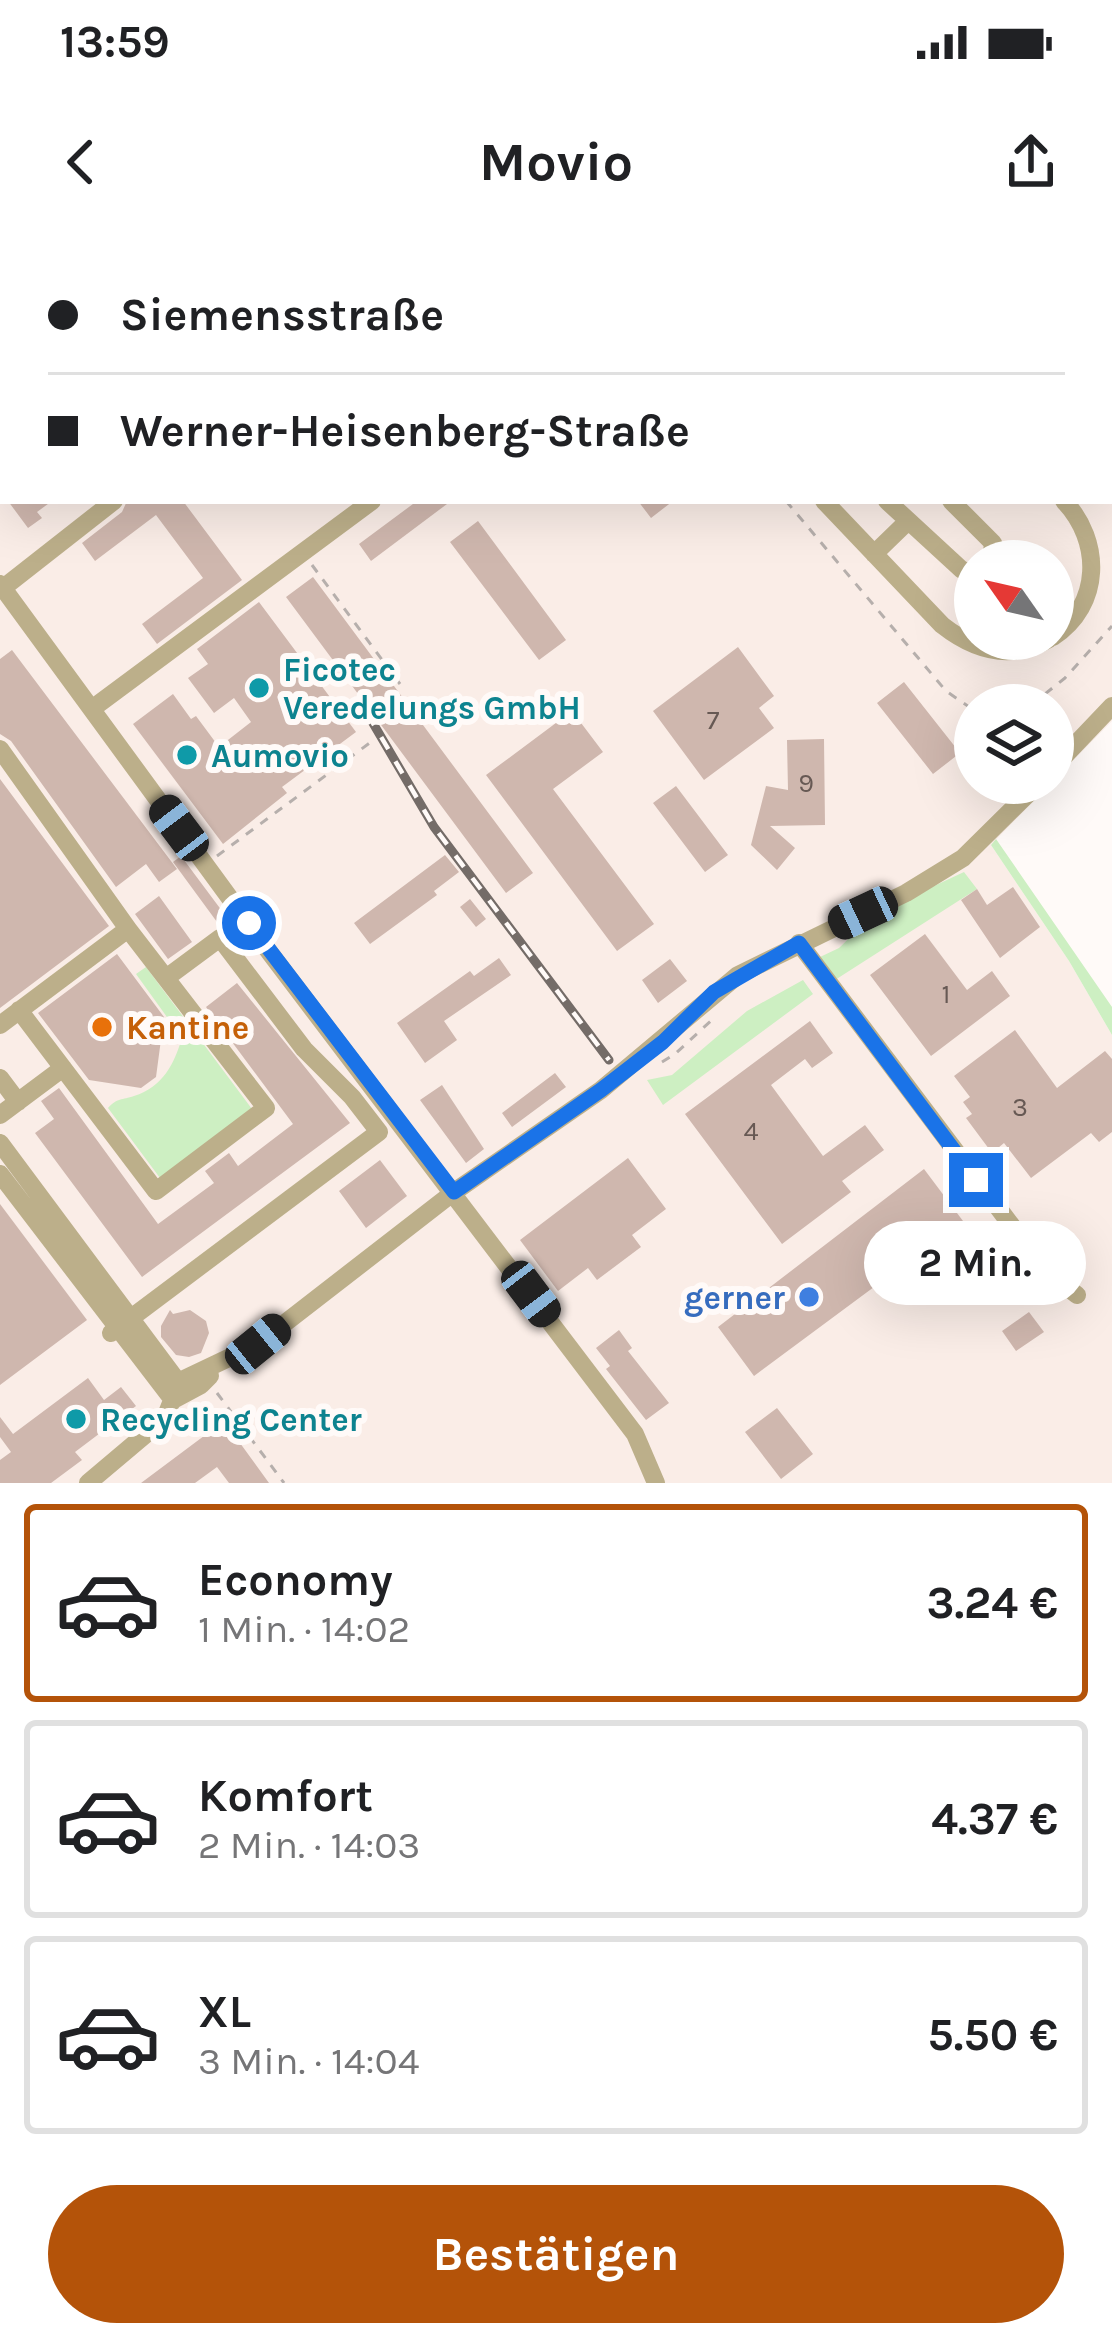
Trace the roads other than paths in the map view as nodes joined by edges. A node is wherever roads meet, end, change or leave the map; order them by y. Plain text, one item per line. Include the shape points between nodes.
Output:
1 (110, 504) edge
2 (368, 504) edge
3 (827, 504) edge
4 (889, 504) edge
5 (954, 504) edge
6 (1066, 504) edge
7 (908, 521) junction
8 (990, 540) edge
9 (874, 554) junction
10 (954, 563) edge
11 (1, 586) edge
12 (1074, 619) edge
13 (954, 633) edge
14 (1112, 706) edge
15 (93, 708) junction
16 (1074, 746) edge
17 (0, 749) edge
18 (1018, 804) edge
19 (128, 929) junction
20 (799, 943) junction
21 (166, 978) junction
22 (19, 1010) junction
23 (0, 1025) edge
24 (63, 1068) junction
25 (0, 1078) edge
26 (18, 1102) junction
27 (0, 1115) edge
28 (0, 1143) edge
29 (0, 1174) edge
30 (454, 1192) junction
31 (1077, 1294) dead end
32 (120, 1328) junction
33 (221, 1363) junction
34 (176, 1391) junction
35 (88, 1483) edge
36 (656, 1483) edge

1 - 11 street
2 - 15 street
3 - 9 street
4 - 7 street
5 - 8 street
6 - 12 street via 1088,535 1093,559
7 - 9 street
7 - 10 street
9 - 13 street
11 - 15 street
14 - 16 street
15 - 30 street
17 - 19 street
18 - 20 street via 964,858
19 - 21 street
19 - 22 street
20 - 30 street via 714,992 644,1056
20 - 31 street via 1045,1270
21 - 24 street via 266,1108 156,1191
21 - 32 street via 220,938 379,1132
22 - 23 street
22 - 24 street
24 - 26 street
25 - 26 street
26 - 27 street
28 - 32 street
29 - 32 street
30 - 33 street via 258,1344
30 - 36 street via 635,1433
32 - 34 street
33 - 34 street
33 - 34 street
34 - 35 street via 165,1418

